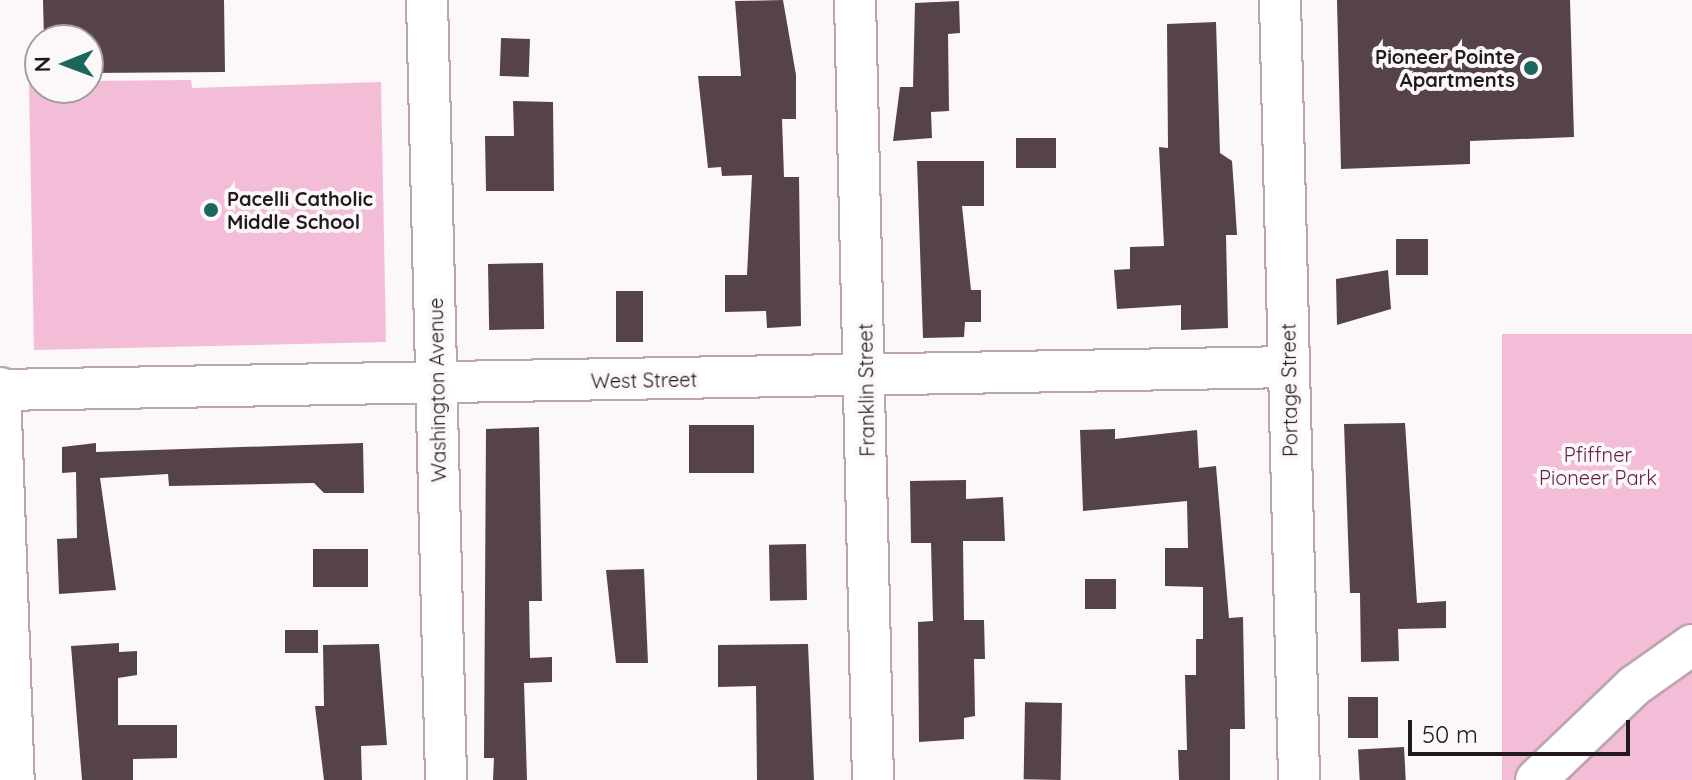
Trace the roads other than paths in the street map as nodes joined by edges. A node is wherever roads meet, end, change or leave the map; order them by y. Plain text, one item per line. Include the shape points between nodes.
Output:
1 (427, 0) edge
2 (855, 0) edge
3 (1280, 0) edge
4 (1288, 367) junction
5 (866, 375) junction
6 (437, 384) junction
7 (0, 389) edge
8 (1692, 645) edge
9 (14, 780) edge
10 (446, 780) edge
11 (873, 780) edge
12 (1299, 780) edge
13 (1536, 780) edge

1 - 6 street, Washington Avenue
2 - 5 street, Franklin Street
3 - 4 street, Portage Street
4 - 5 street, West Street
4 - 12 street, Portage Street
5 - 6 street, West Street
5 - 11 street, Franklin Street
6 - 7 street, West Street
6 - 10 street, Washington Avenue
7 - 9 street
8 - 13 street via 1634,686

